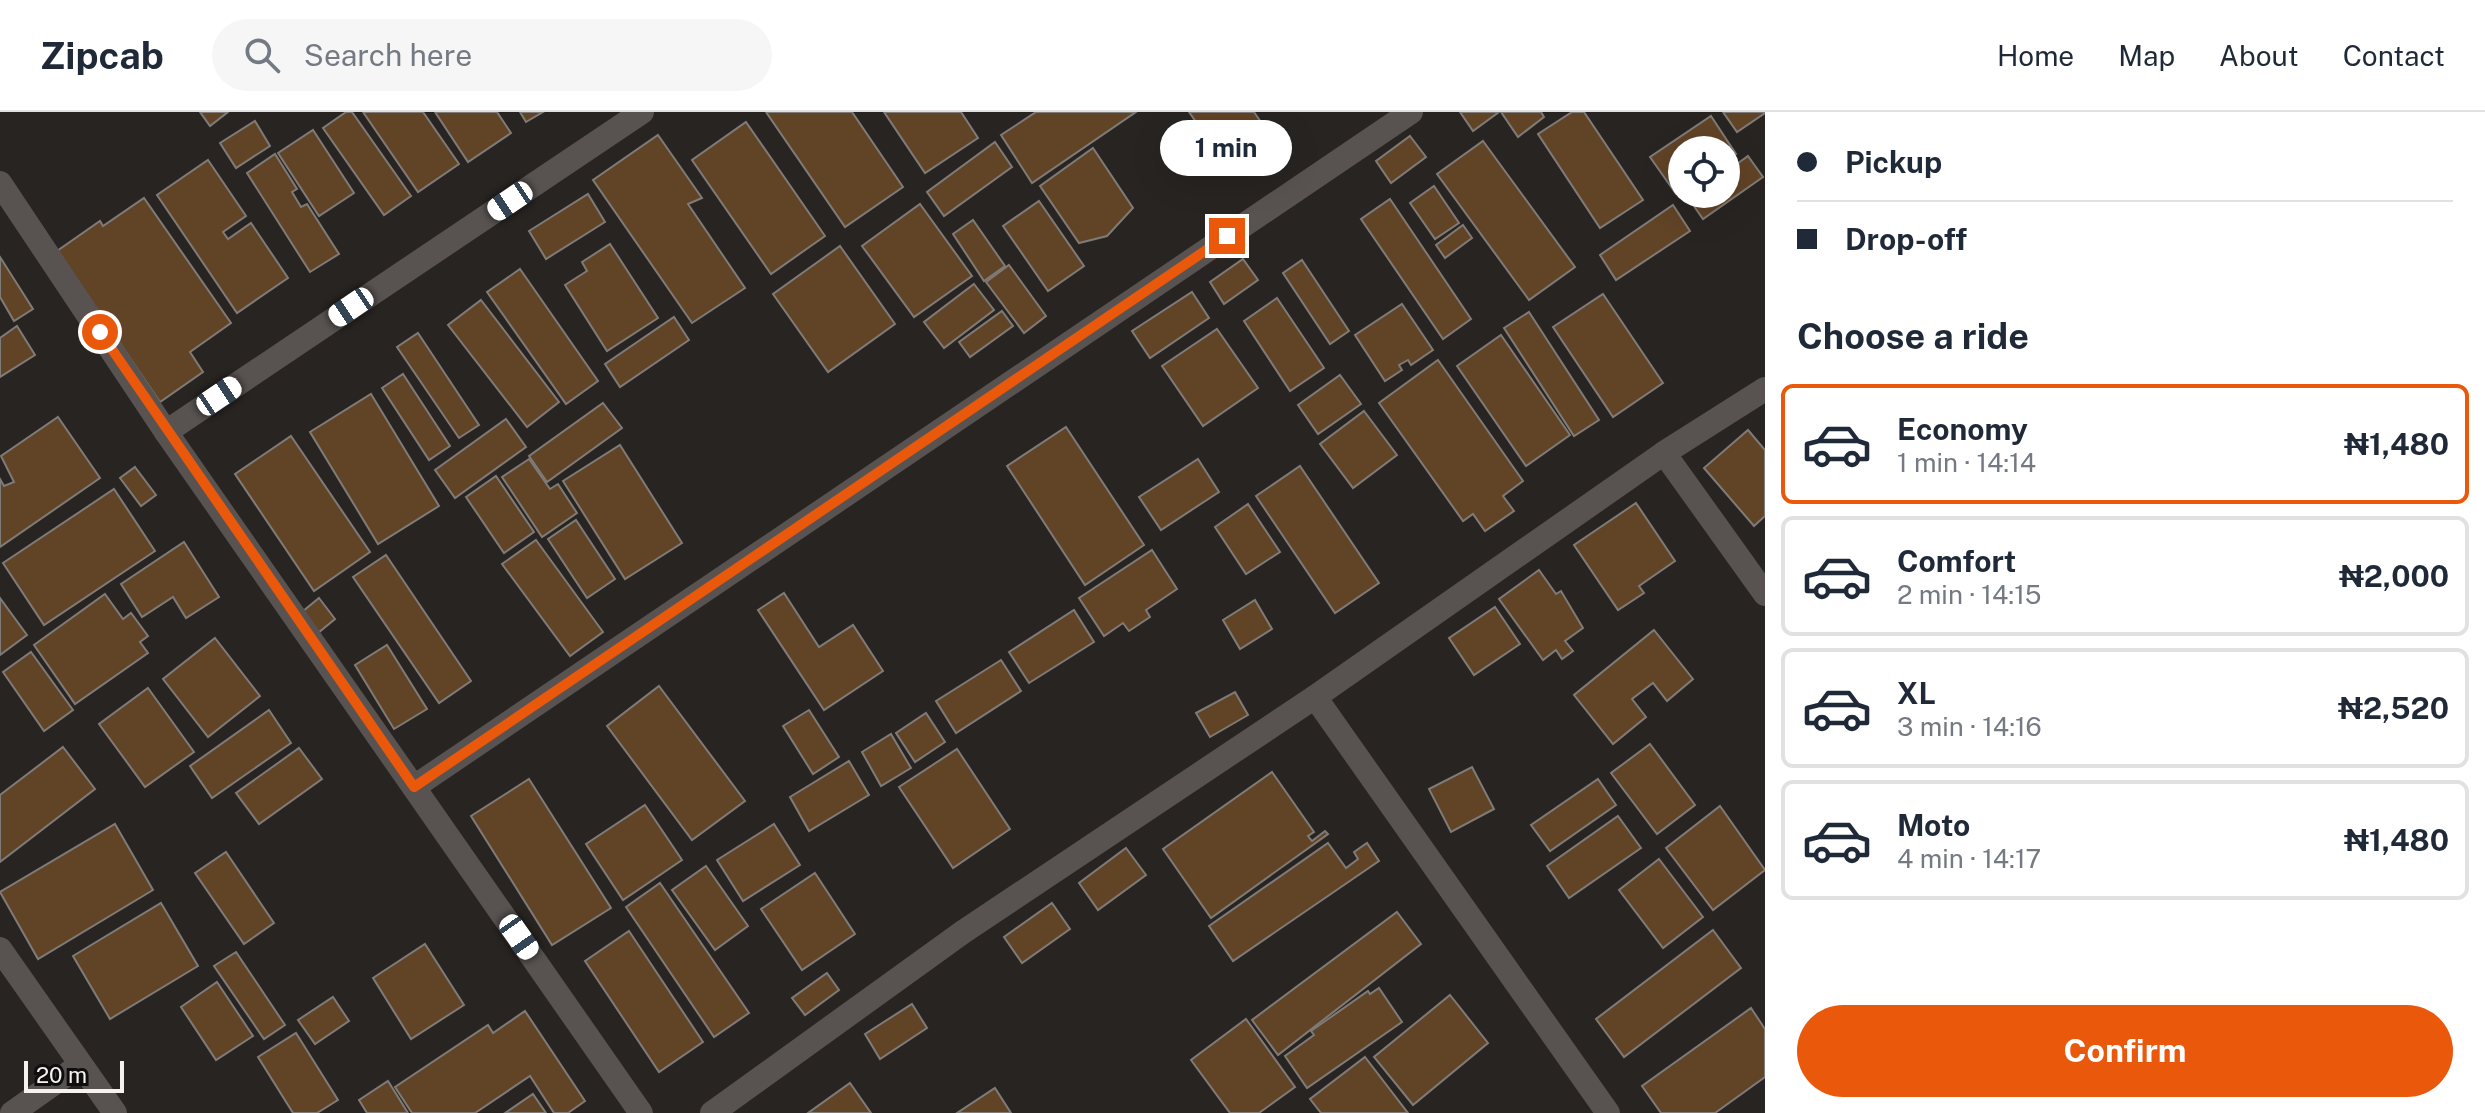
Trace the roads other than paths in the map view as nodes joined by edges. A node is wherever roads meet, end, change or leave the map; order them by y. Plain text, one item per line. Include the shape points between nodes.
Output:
1 (642, 112) edge
2 (1411, 112) edge
3 (0, 183) edge
4 (1765, 389) edge
5 (166, 432) junction
6 (1664, 453) junction
7 (1765, 594) edge
8 (1315, 697) junction
9 (414, 787) junction
10 (0, 949) edge
11 (80, 1065) junction
12 (12, 1113) edge
13 (115, 1113) edge
14 (641, 1113) edge
15 (712, 1113) edge
16 (1608, 1113) edge

1 - 5 street
2 - 9 street
3 - 5 street
4 - 6 street
5 - 9 street
6 - 7 street
6 - 8 street
8 - 15 street via 963,932
8 - 16 street
9 - 14 street
10 - 11 street
11 - 12 street
11 - 13 street

